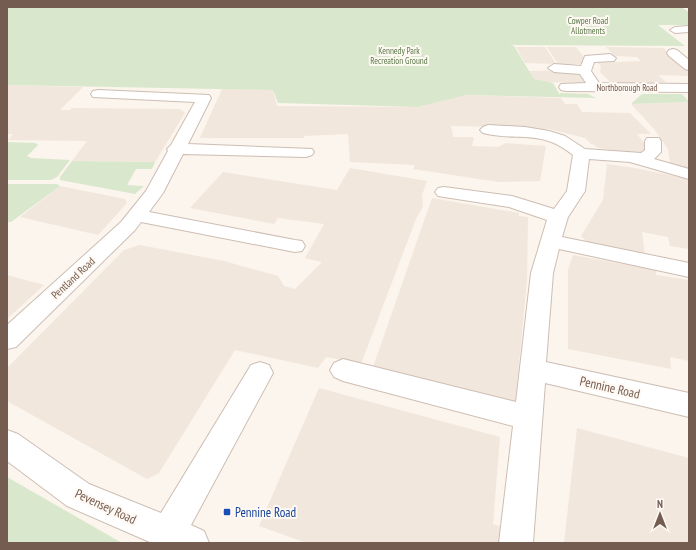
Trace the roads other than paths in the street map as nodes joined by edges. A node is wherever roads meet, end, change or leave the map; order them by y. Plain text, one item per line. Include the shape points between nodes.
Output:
1 (689, 29) edge
2 (675, 30) dead end
3 (673, 53) dead end
4 (610, 58) dead end
5 (689, 66) edge
6 (554, 68) dead end
7 (584, 70) junction
8 (566, 87) dead end
9 (596, 88) junction
10 (689, 88) edge
11 (98, 94) dead end
12 (488, 130) dead end
13 (653, 141) dead end
14 (175, 149) junction
15 (306, 152) dead end
16 (581, 154) junction
17 (636, 159) junction
18 (689, 174) edge
19 (444, 192) dead end
20 (136, 215) junction
21 (558, 218) junction
22 (551, 241) junction
23 (294, 246) dead end
24 (689, 270) edge
25 (7, 340) edge
26 (532, 369) junction
27 (343, 370) dead end
28 (260, 373) dead end
29 (689, 405) edge
30 (528, 418) junction
31 (7, 444) edge
32 (180, 539) edge
33 (516, 543) edge

1 - 2 street
3 - 5 street
4 - 7 street via 589,59
6 - 7 street
7 - 9 street
8 - 9 street, Northborough Road
9 - 10 street, Northborough Road
11 - 14 street, Pentland Road via 204,98
12 - 16 street via 548,134 566,141
13 - 17 street via 653,152 644,158
14 - 15 street
14 - 20 street, Pentland Road via 154,193
16 - 17 street
16 - 21 street via 576,191
17 - 18 street
19 - 21 street via 512,202
20 - 23 street
20 - 25 street, Pentland Road via 128,226
21 - 22 street
22 - 24 street
22 - 26 street via 542,274
26 - 29 street, Pennine Road
26 - 30 street
27 - 30 street
28 - 32 street
30 - 33 street
31 - 32 street, Pevensey Road via 78,495

